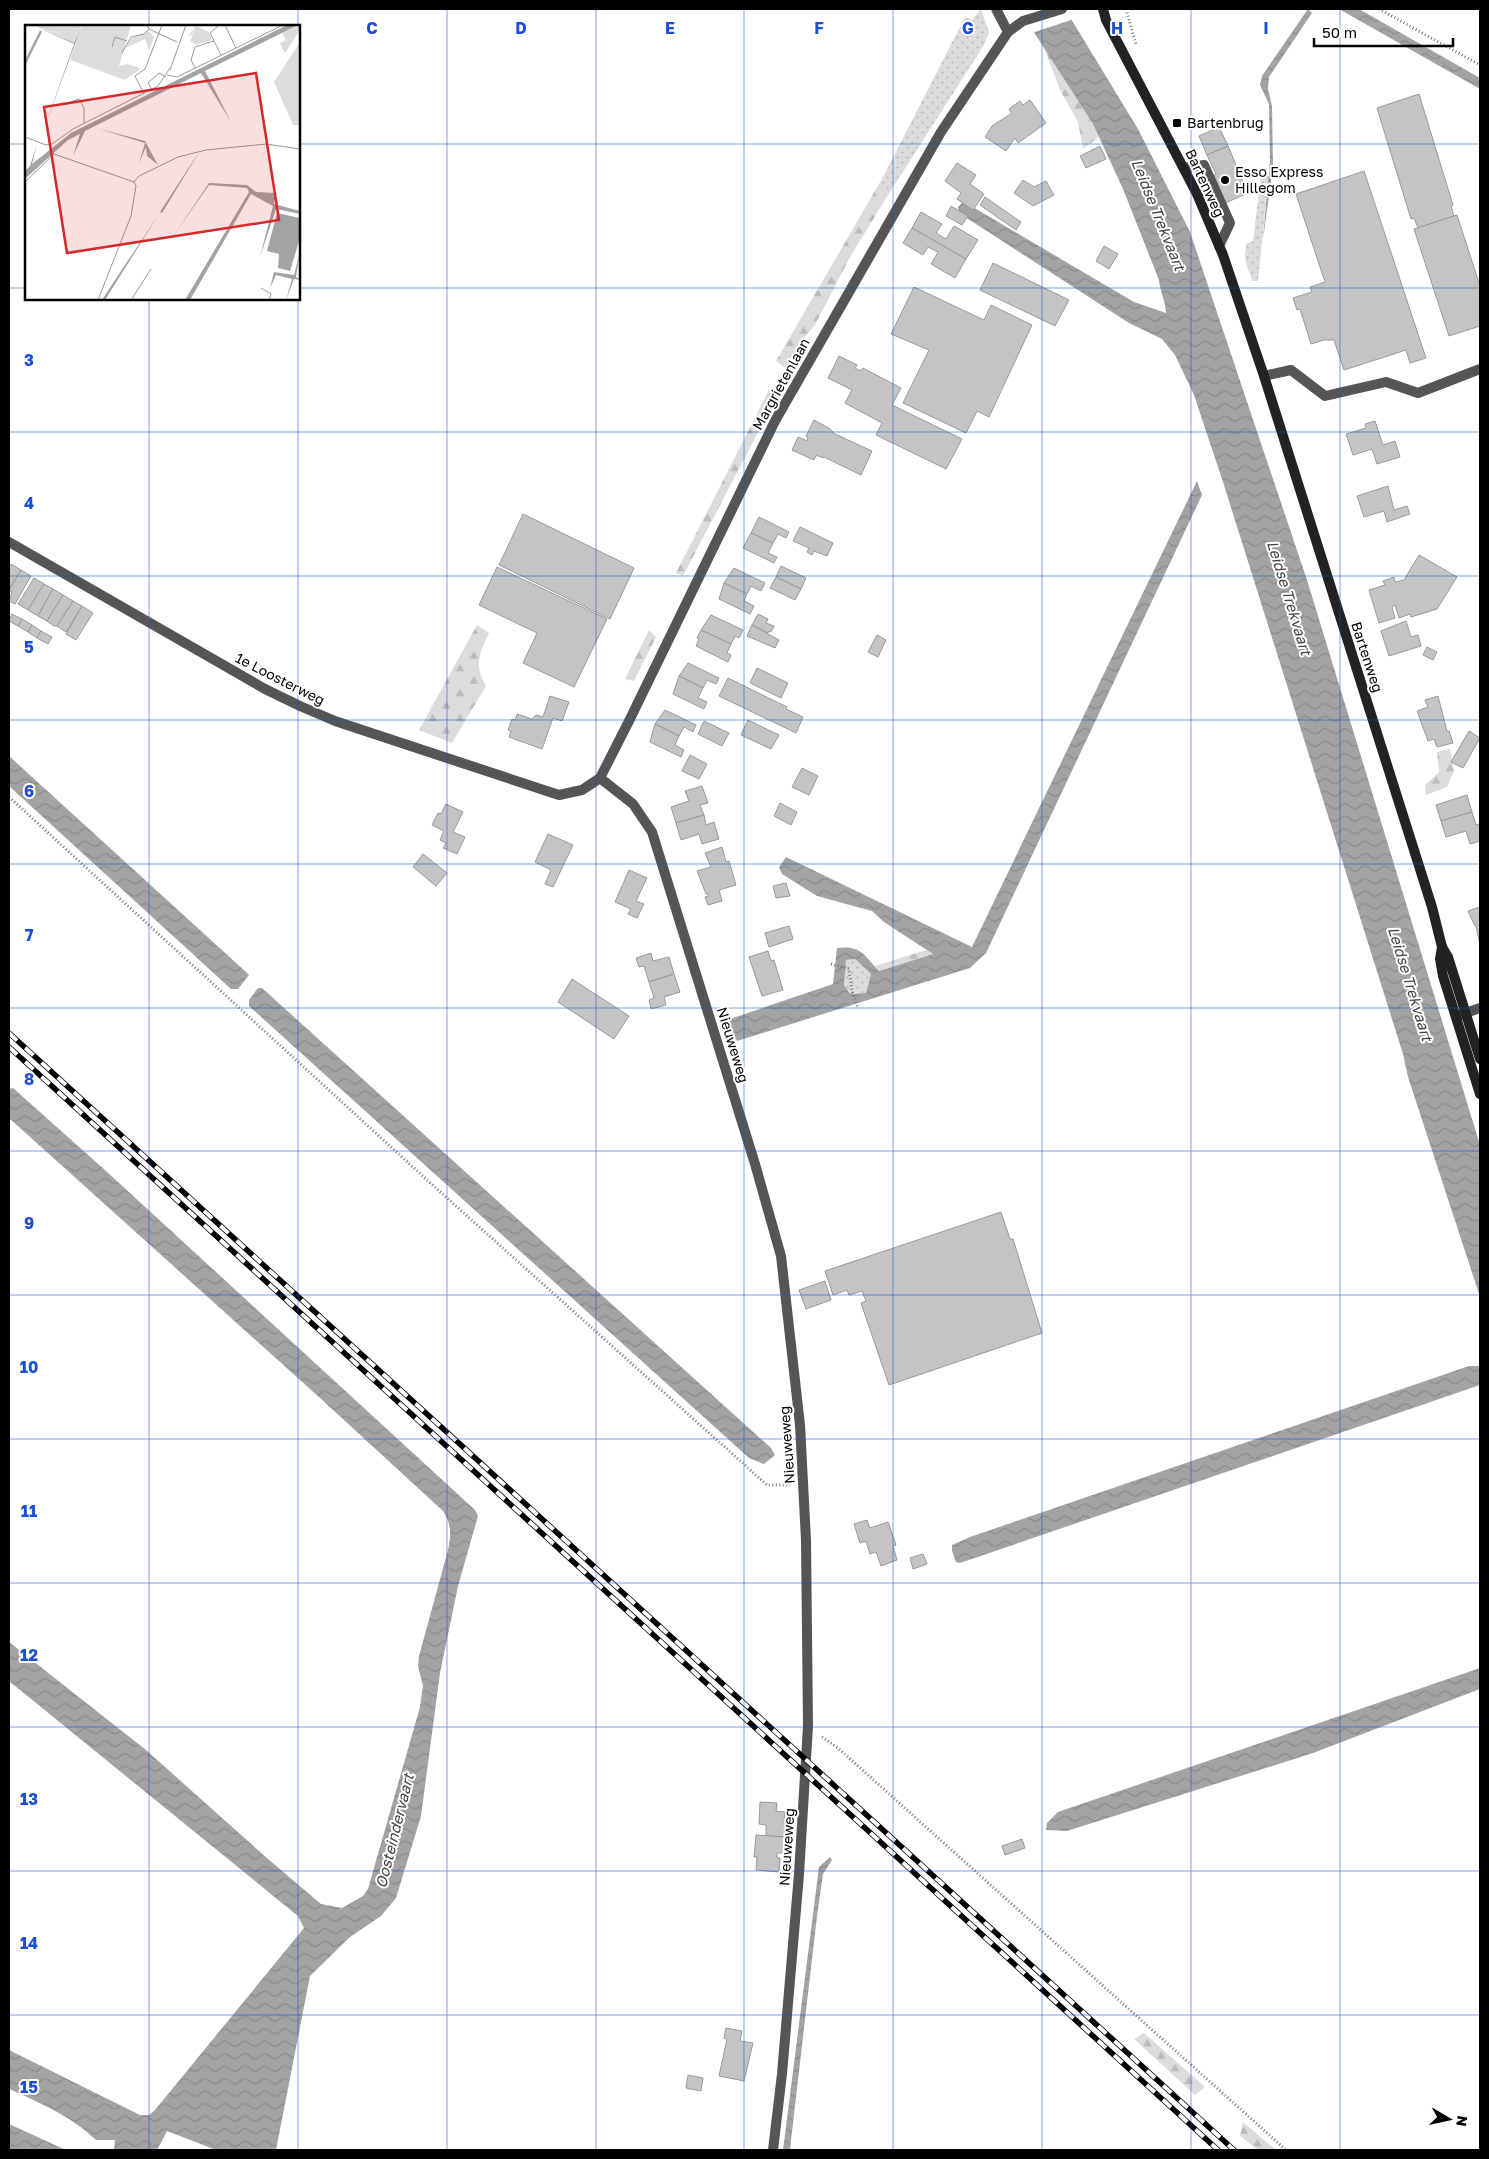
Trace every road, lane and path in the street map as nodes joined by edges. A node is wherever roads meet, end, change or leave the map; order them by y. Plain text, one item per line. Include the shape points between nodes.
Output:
1 (996, 9) edge
2 (1062, 9) edge
3 (1103, 9) edge
4 (1126, 9) edge
5 (1379, 9) edge
6 (1008, 32) junction
7 (1132, 32) dead end
8 (1480, 66) edge
9 (1184, 168) junction
10 (1219, 246) junction
11 (1480, 369) edge
12 (1264, 376) junction
13 (9, 542) edge
14 (600, 778) junction
15 (9, 798) edge
16 (831, 964) dead end
17 (858, 1008) dead end
18 (1480, 1008) edge
19 (1461, 1015) junction
20 (1480, 1059) edge
21 (1480, 1094) edge
22 (804, 1485) junction
23 (808, 1726) junction
24 (773, 2150) edge
25 (1286, 2150) edge

1 - 6 street
2 - 6 street, Margrietenlaan via 1023,21
3 - 9 main road, Bartenweg
4 - 7 path
5 - 8 path
6 - 14 street, Margrietenlaan via 941,132 775,421
9 - 10 main road, Bartenweg
9 - 10 street via 1204,165 1230,223
10 - 12 main road, Bartenweg
11 - 12 street via 1418,393 1386,382 1325,396 1291,370
12 - 19 main road, Bartenweg via 1429,898 1442,947 1441,966
13 - 14 street, 1e Loosterweg via 265,689 335,721 559,795 582,790
14 - 22 street, Nieuweweg via 633,804 652,832 755,1164 781,1256
15 - 22 path via 767,1485
16 - 17 path via 849,969
18 - 19 street
19 - 20 main road
19 - 21 main road
22 - 23 street, Nieuweweg
23 - 24 street, Nieuweweg via 799,1874
23 - 25 path via 839,1749

